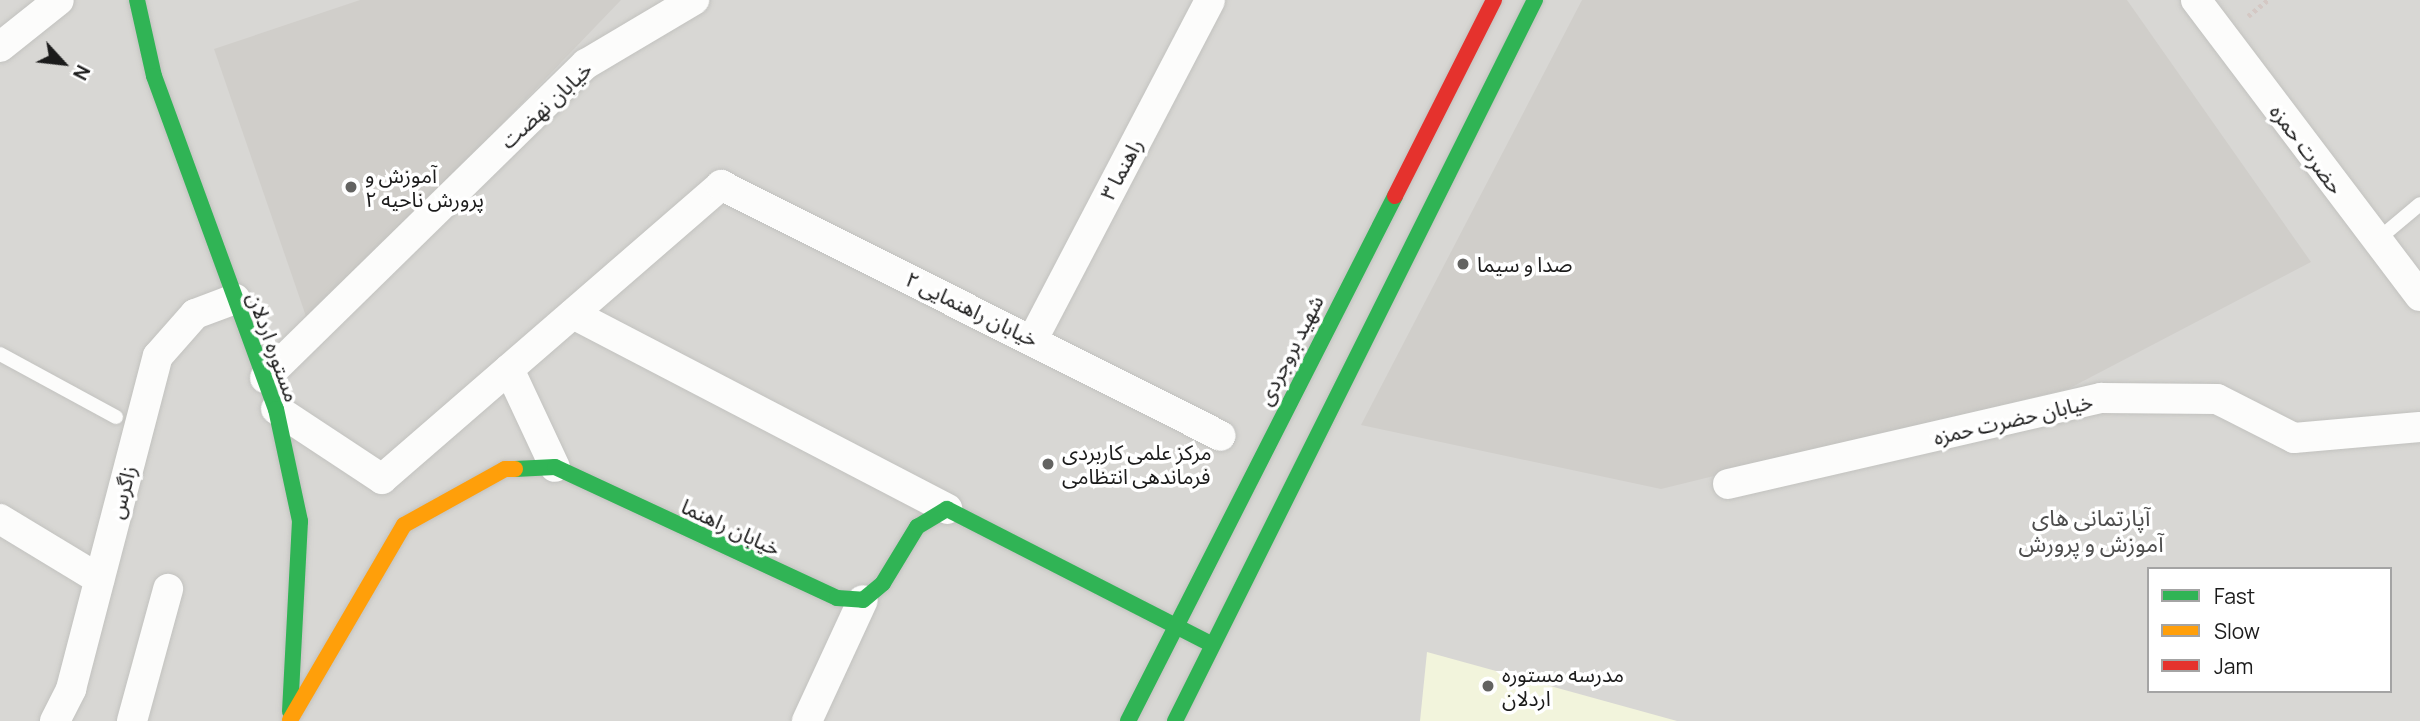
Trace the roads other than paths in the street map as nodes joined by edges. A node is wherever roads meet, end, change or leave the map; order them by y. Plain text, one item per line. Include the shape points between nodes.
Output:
1 (59, 0) edge
2 (137, 0) edge
3 (695, 0) edge
4 (1210, 0) edge
5 (1494, 0) edge
6 (1535, 0) edge
7 (2196, 0) edge
8 (0, 47) edge
9 (2420, 204) edge
10 (2376, 241) junction
11 (2420, 296) edge
12 (234, 299) junction
13 (573, 314) junction
14 (1032, 339) junction
15 (0, 354) edge
16 (509, 369) junction
17 (265, 379) junction
18 (276, 409) junction
19 (116, 417) dead end
20 (2420, 427) edge
21 (1221, 436) dead end
22 (555, 467) junction
23 (1728, 484) dead end
24 (947, 509) junction
25 (0, 519) edge
26 (99, 579) junction
27 (168, 589) dead end
28 (863, 600) junction
29 (1175, 626) junction
30 (1211, 644) junction
31 (55, 721) edge
32 (132, 721) edge
33 (290, 721) edge
34 (807, 721) edge
35 (1128, 721) edge
36 (1175, 721) edge

1 - 8 street
2 - 12 street, مستوره اردلان via 154,76
3 - 17 street, خیابان نهضت via 586,64
4 - 14 street, راهنما ۳
5 - 29 street, شهید بروجردی
6 - 30 street
7 - 10 street, حضرت حمزه
9 - 10 lane
10 - 11 street, حضرت حمزه
12 - 17 street, مستوره اردلان
12 - 26 street, زاگرس via 195,314 158,356
13 - 14 street, خیابان راهنمایی ۲ via 722,185
13 - 16 street
13 - 24 street
14 - 21 street, خیابان راهنمایی ۲
15 - 19 lane
16 - 18 street via 382,479
16 - 22 street
17 - 18 street, مستوره اردلان
18 - 33 street, مستوره اردلان via 300,522
20 - 23 street, خیابان حضرت حمزه via 2294,438 2217,399 2101,398
22 - 28 street, خیابان راهنما via 836,598
22 - 33 street, خیابان راهنما via 505,470 404,526
24 - 28 street via 917,527 883,583
24 - 29 street
25 - 26 street
26 - 31 street, زاگرس via 71,689
27 - 32 street
28 - 34 street
29 - 30 street
29 - 35 street, شهید بروجردی
30 - 36 street

